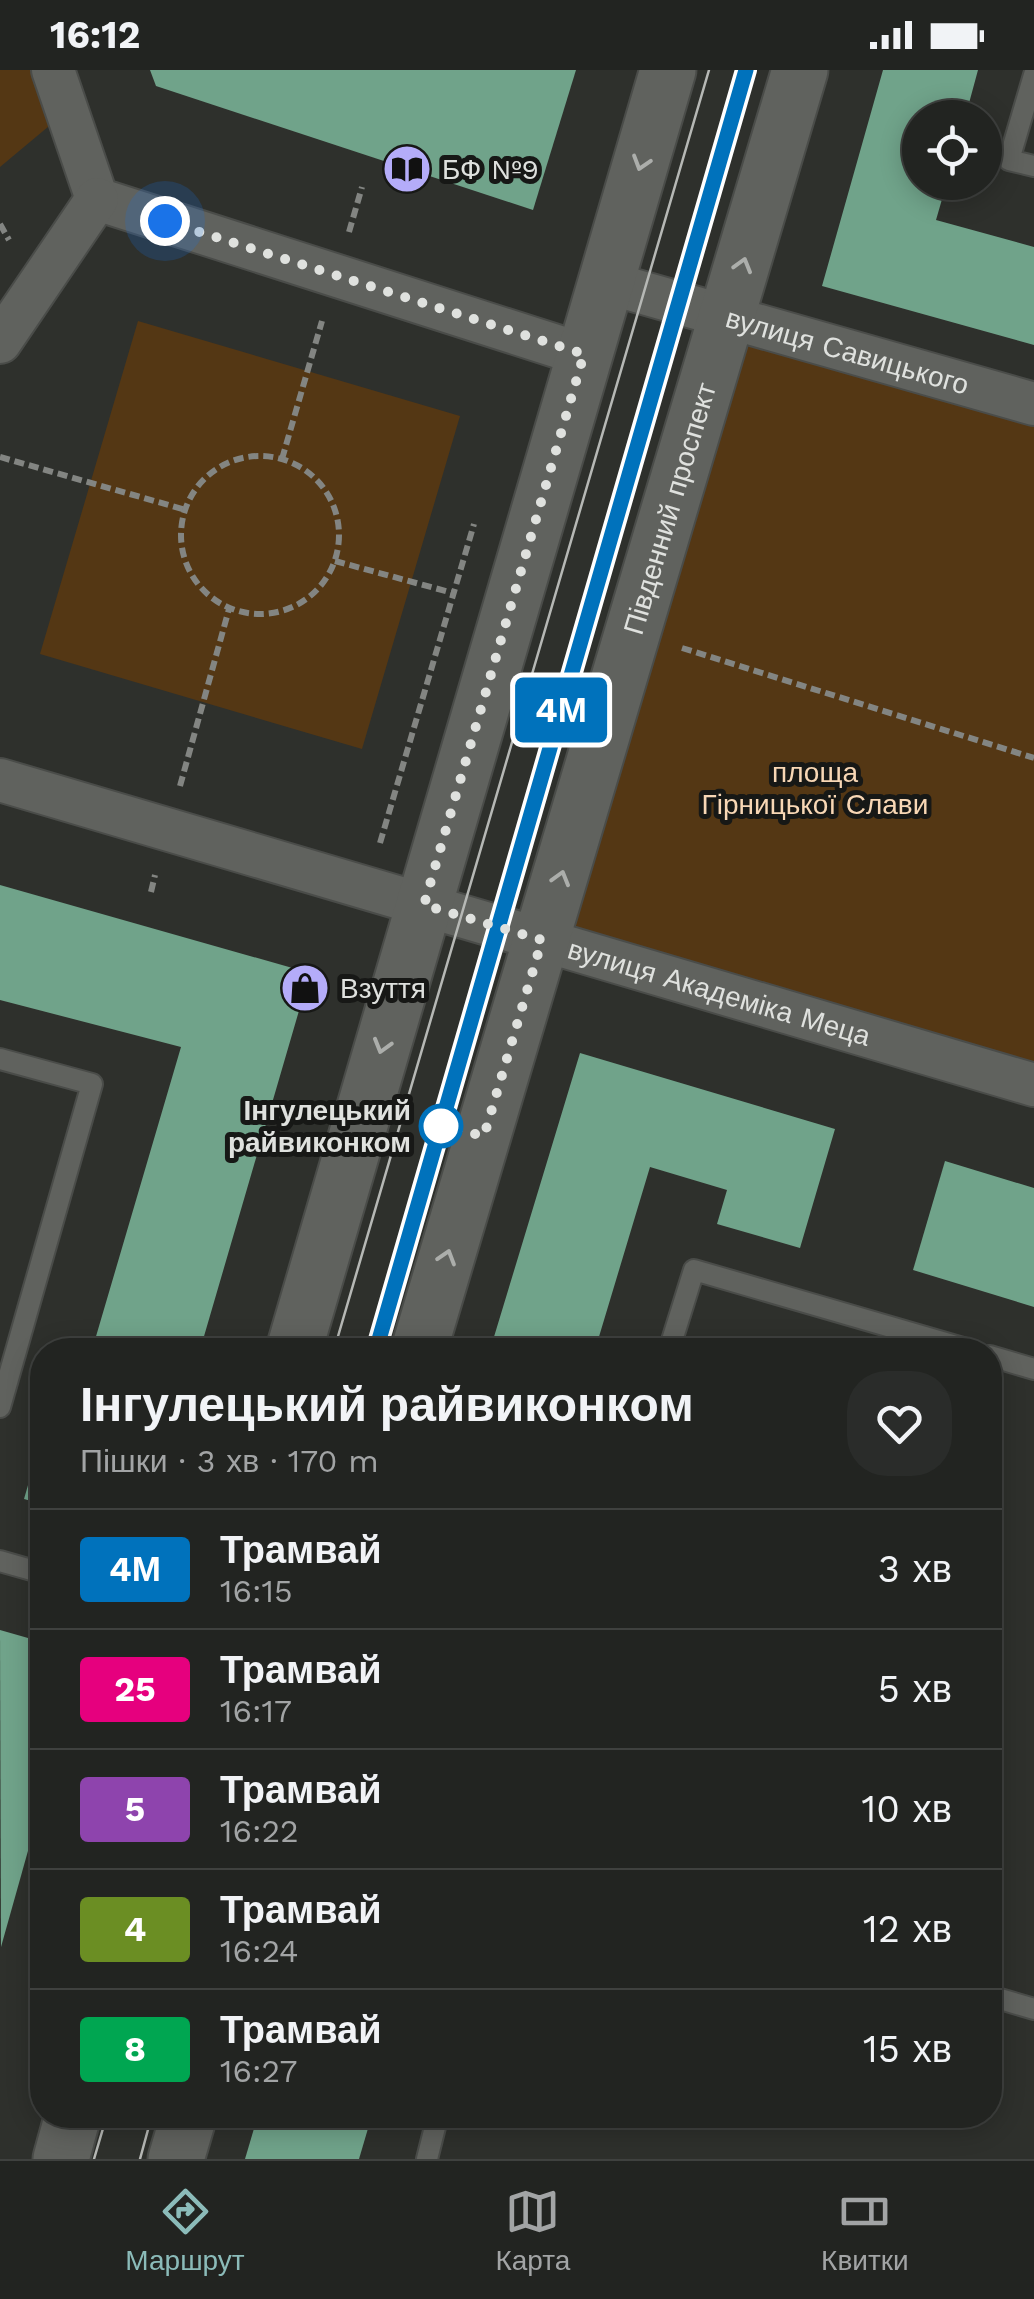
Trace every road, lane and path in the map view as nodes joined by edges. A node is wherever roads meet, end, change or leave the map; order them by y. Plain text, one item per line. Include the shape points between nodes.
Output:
1 (54, 70) edge
2 (668, 70) edge
3 (800, 70) edge
4 (1034, 75) edge
5 (1034, 166) edge
6 (97, 200) junction
7 (605, 282) junction
8 (728, 318) junction
9 (0, 342) edge
10 (584, 354) junction
11 (307, 372) dead end
12 (1034, 404) edge
13 (0, 457) edge
14 (282, 458) junction
15 (186, 510) junction
16 (475, 520) dead end
17 (335, 561) junction
18 (453, 594) junction
19 (230, 609) junction
20 (633, 633) junction
21 (204, 703) dead end
22 (1034, 758) edge
23 (0, 780) edge
24 (366, 888) junction
25 (424, 905) junction
26 (542, 940) junction
27 (0, 1059) edge
28 (1034, 1085) edge
29 (298, 1338) edge
30 (423, 1338) edge
31 (673, 1338) edge
32 (929, 1338) edge
33 (1002, 1360) edge
34 (1034, 1369) edge
35 (0, 1407) edge
36 (0, 1562) edge
37 (30, 1571) edge
38 (1002, 2000) edge
39 (1034, 2009) edge
40 (69, 2128) edge
41 (185, 2128) edge
42 (434, 2128) edge
43 (60, 2159) edge
44 (176, 2159) edge
45 (426, 2159) edge

1 - 6 street
2 -> 7 main road
8 -> 3 main road, Південний проспект
4 - 5 lane via 1009,160
6 - 9 street
6 - 10 street
7 - 8 street, вулиця Савицького
7 - 10 main road
8 - 12 street, вулиця Савицького
8 - 20 main road, Південний проспект
10 - 25 main road
11 - 14 path
13 - 15 path
14 - 15 path via 229,462 206,476
14 - 17 path via 324,488 336,510
15 - 19 path via 181,550 190,574
16 - 18 path
17 - 18 path
17 - 19 path via 304,602 255,615
18 - 24 path
19 - 21 path
20 - 22 path
26 -> 20 main road, Південний проспект
23 - 24 street, вулиця Академіка Меца
24 - 25 street, вулиця Академіка Меца
25 - 26 street, вулиця Академіка Меца
25 -> 29 main road
26 - 28 street, вулиця Академіка Меца
30 -> 26 main road, Південний проспект
27 - 35 lane via 92,1084
31 - 32 lane via 694,1270
33 - 34 lane
36 - 37 lane
38 - 39 lane
40 - 43 main road
41 - 44 main road
42 - 45 lane

